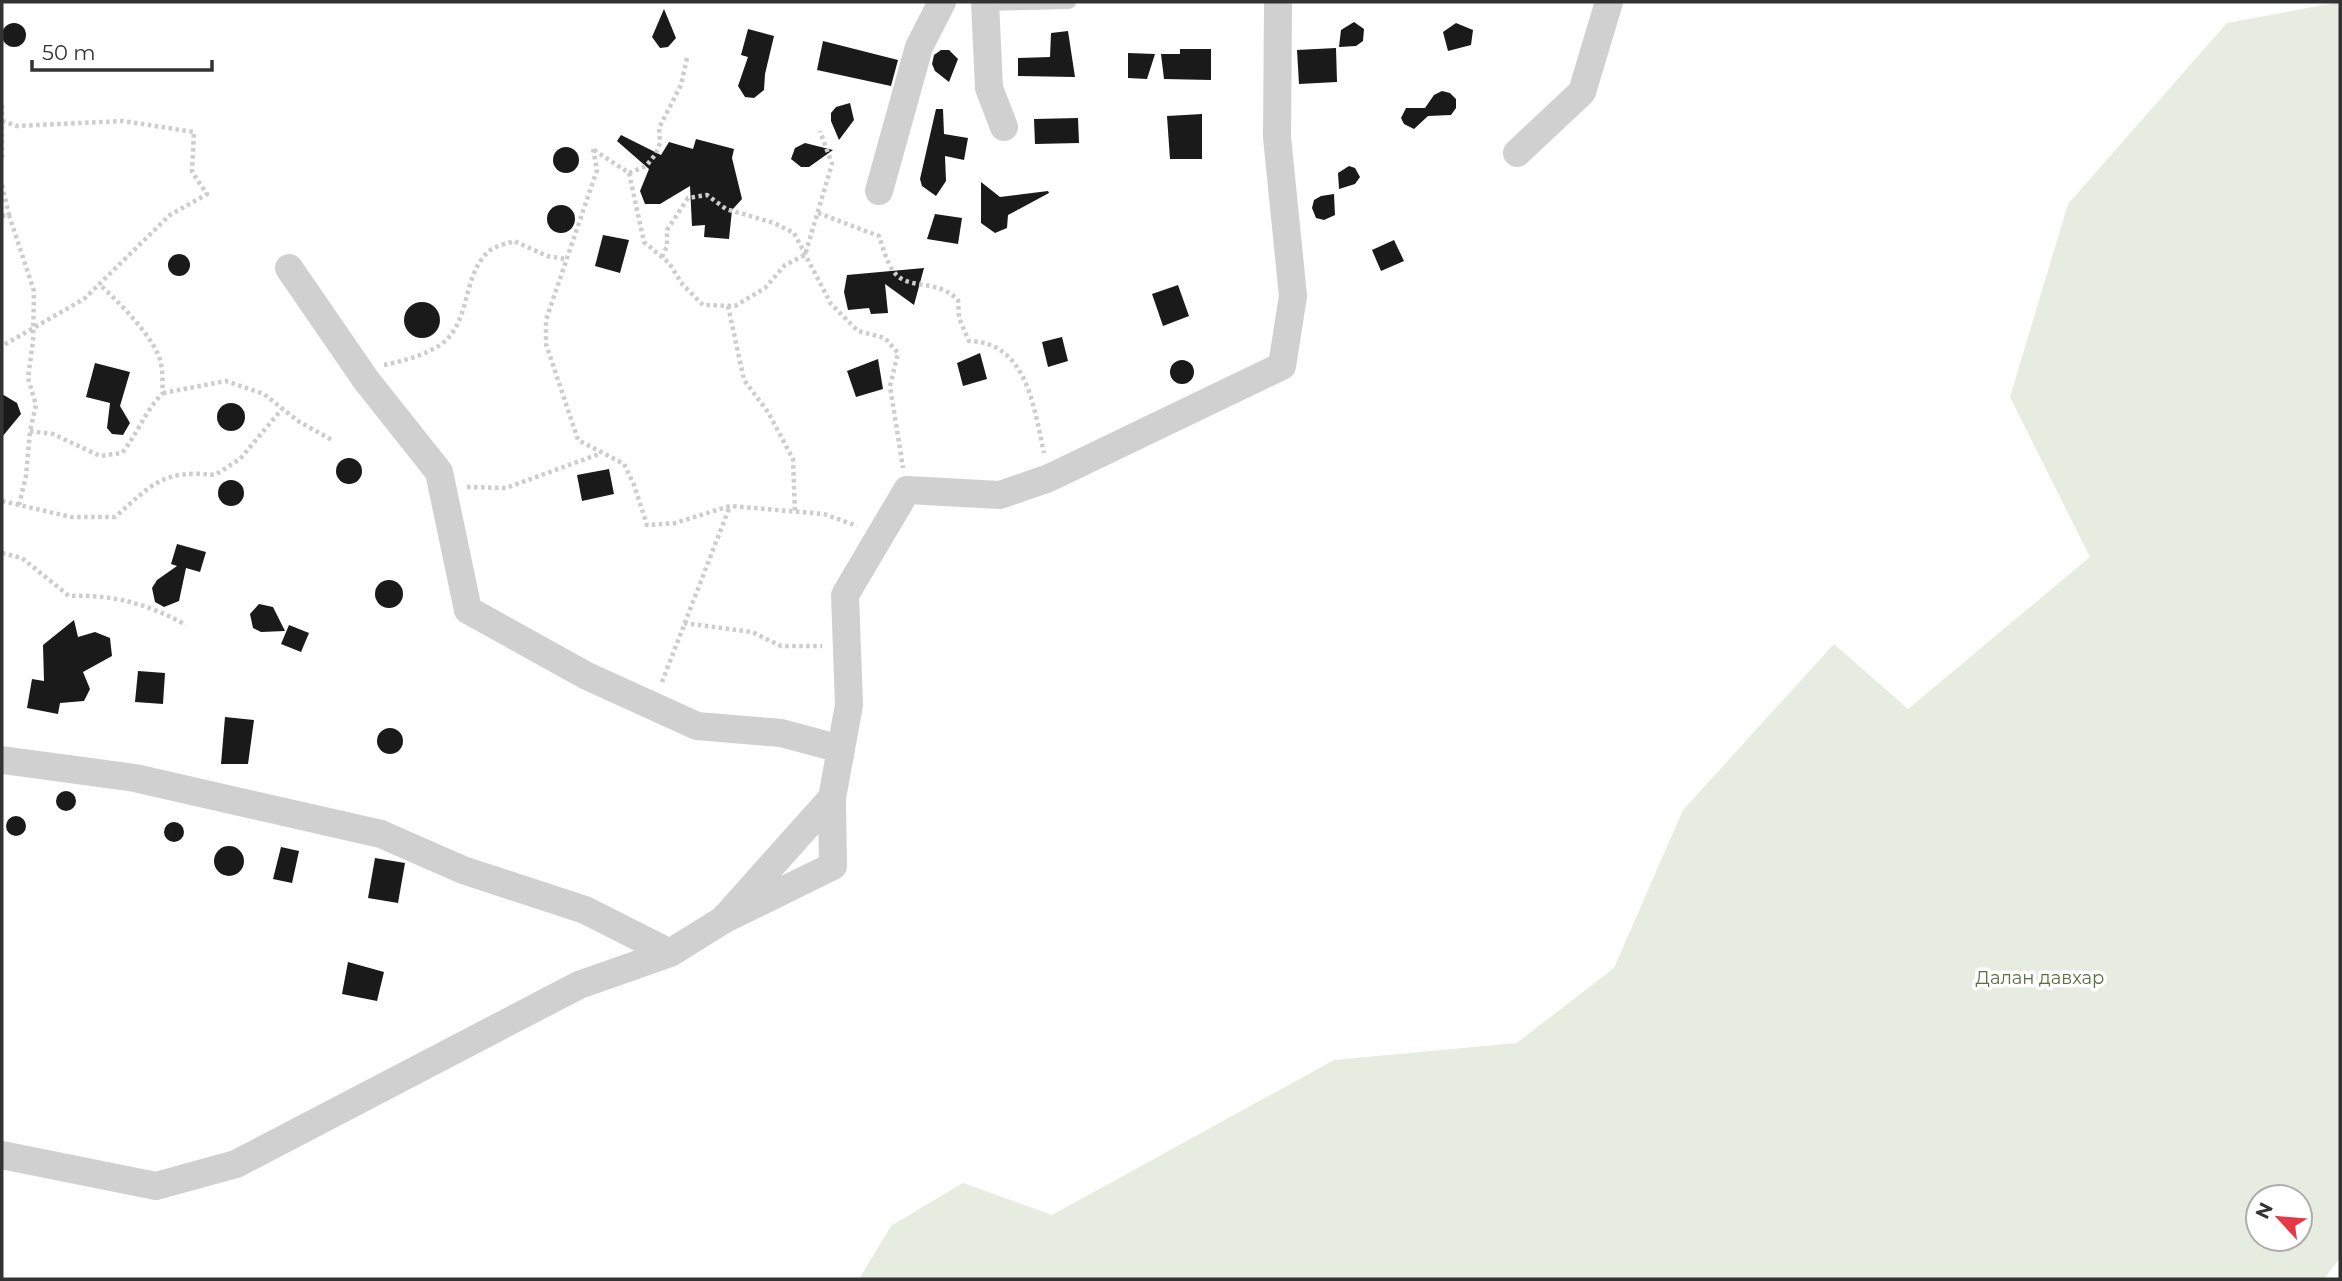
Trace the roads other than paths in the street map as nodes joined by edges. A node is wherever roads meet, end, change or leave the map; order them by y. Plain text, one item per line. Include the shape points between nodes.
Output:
1 (942, 2) edge
2 (1069, 2) edge
3 (1278, 2) edge
4 (1609, 2) edge
5 (986, 3) edge
6 (1004, 127) dead end
7 (1517, 153) dead end
8 (879, 191) dead end
9 (289, 268) dead end
10 (841, 749) junction
11 (2, 760) edge
12 (832, 798) junction
13 (723, 920) junction
14 (670, 953) junction
15 (2, 1156) edge

1 - 8 street via 919,47
2 - 5 lane
3 - 10 street via 1277,137 1293,296 1282,366 1049,478 1000,495 907,490 845,595 849,705
4 - 7 street via 1582,92
5 - 6 street via 989,88
9 - 10 street via 360,371 439,472 468,610 587,676 697,726 781,733
10 - 12 street
11 - 14 street via 135,778 381,834 463,870 585,910
12 - 13 street
12 - 13 street via 833,866
13 - 14 street
14 - 15 street via 579,985 236,1164 156,1186

